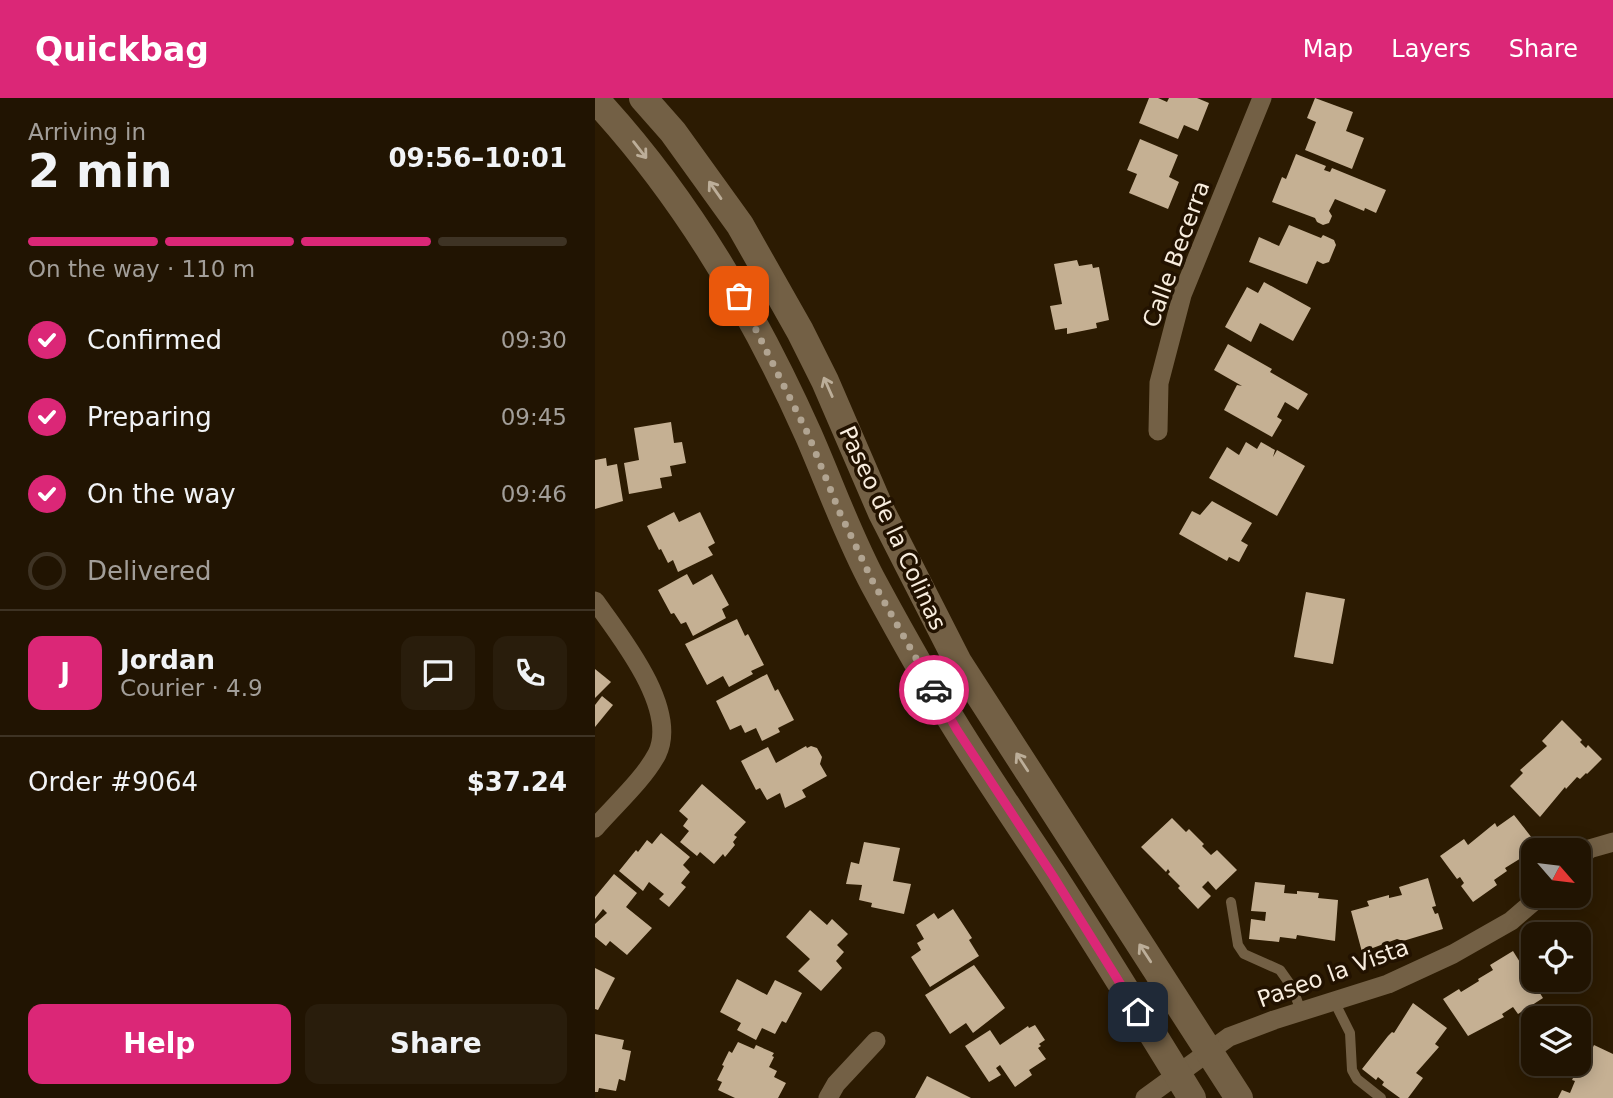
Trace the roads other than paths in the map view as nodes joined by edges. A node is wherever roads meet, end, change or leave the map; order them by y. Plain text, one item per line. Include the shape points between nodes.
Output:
1 (643, 98) edge
2 (1262, 98) edge
3 (595, 99) edge
4 (1158, 431) dead end
5 (595, 601) edge
6 (595, 828) edge
7 (1613, 842) edge
8 (1591, 848) edge
9 (1231, 902) dead end
10 (1526, 908) edge
11 (1335, 1001) junction
12 (1301, 1011) junction
13 (876, 1041) dead end
14 (1209, 1052) junction
15 (1185, 1086) edge
16 (828, 1098) edge
17 (1145, 1098) edge
18 (1239, 1098) edge
19 (1381, 1098) edge

14 -> 1 main road, Paseo de la Colinas via 958,662 881,513 819,368 740,225
2 - 4 street, Calle Becerra via 1182,295 1159,383
3 -> 15 main road, Paseo de la Colinas via 672,190 739,296 891,614 957,730
5 - 6 street via 649,684 662,738 656,755
7 - 8 street
9 - 12 lane via 1238,945 1244,954 1280,970
10 - 11 street, Paseo la Vista via 1453,954 1388,984
11 - 12 street, Paseo la Vista
11 - 19 lane via 1350,1033 1352,1070
12 - 14 street, Paseo la Vista via 1230,1037
13 - 16 street
14 - 15 street, Paseo la Vista
14 - 18 main road, Paseo de la Colinas
15 - 17 street, Paseo la Vista

